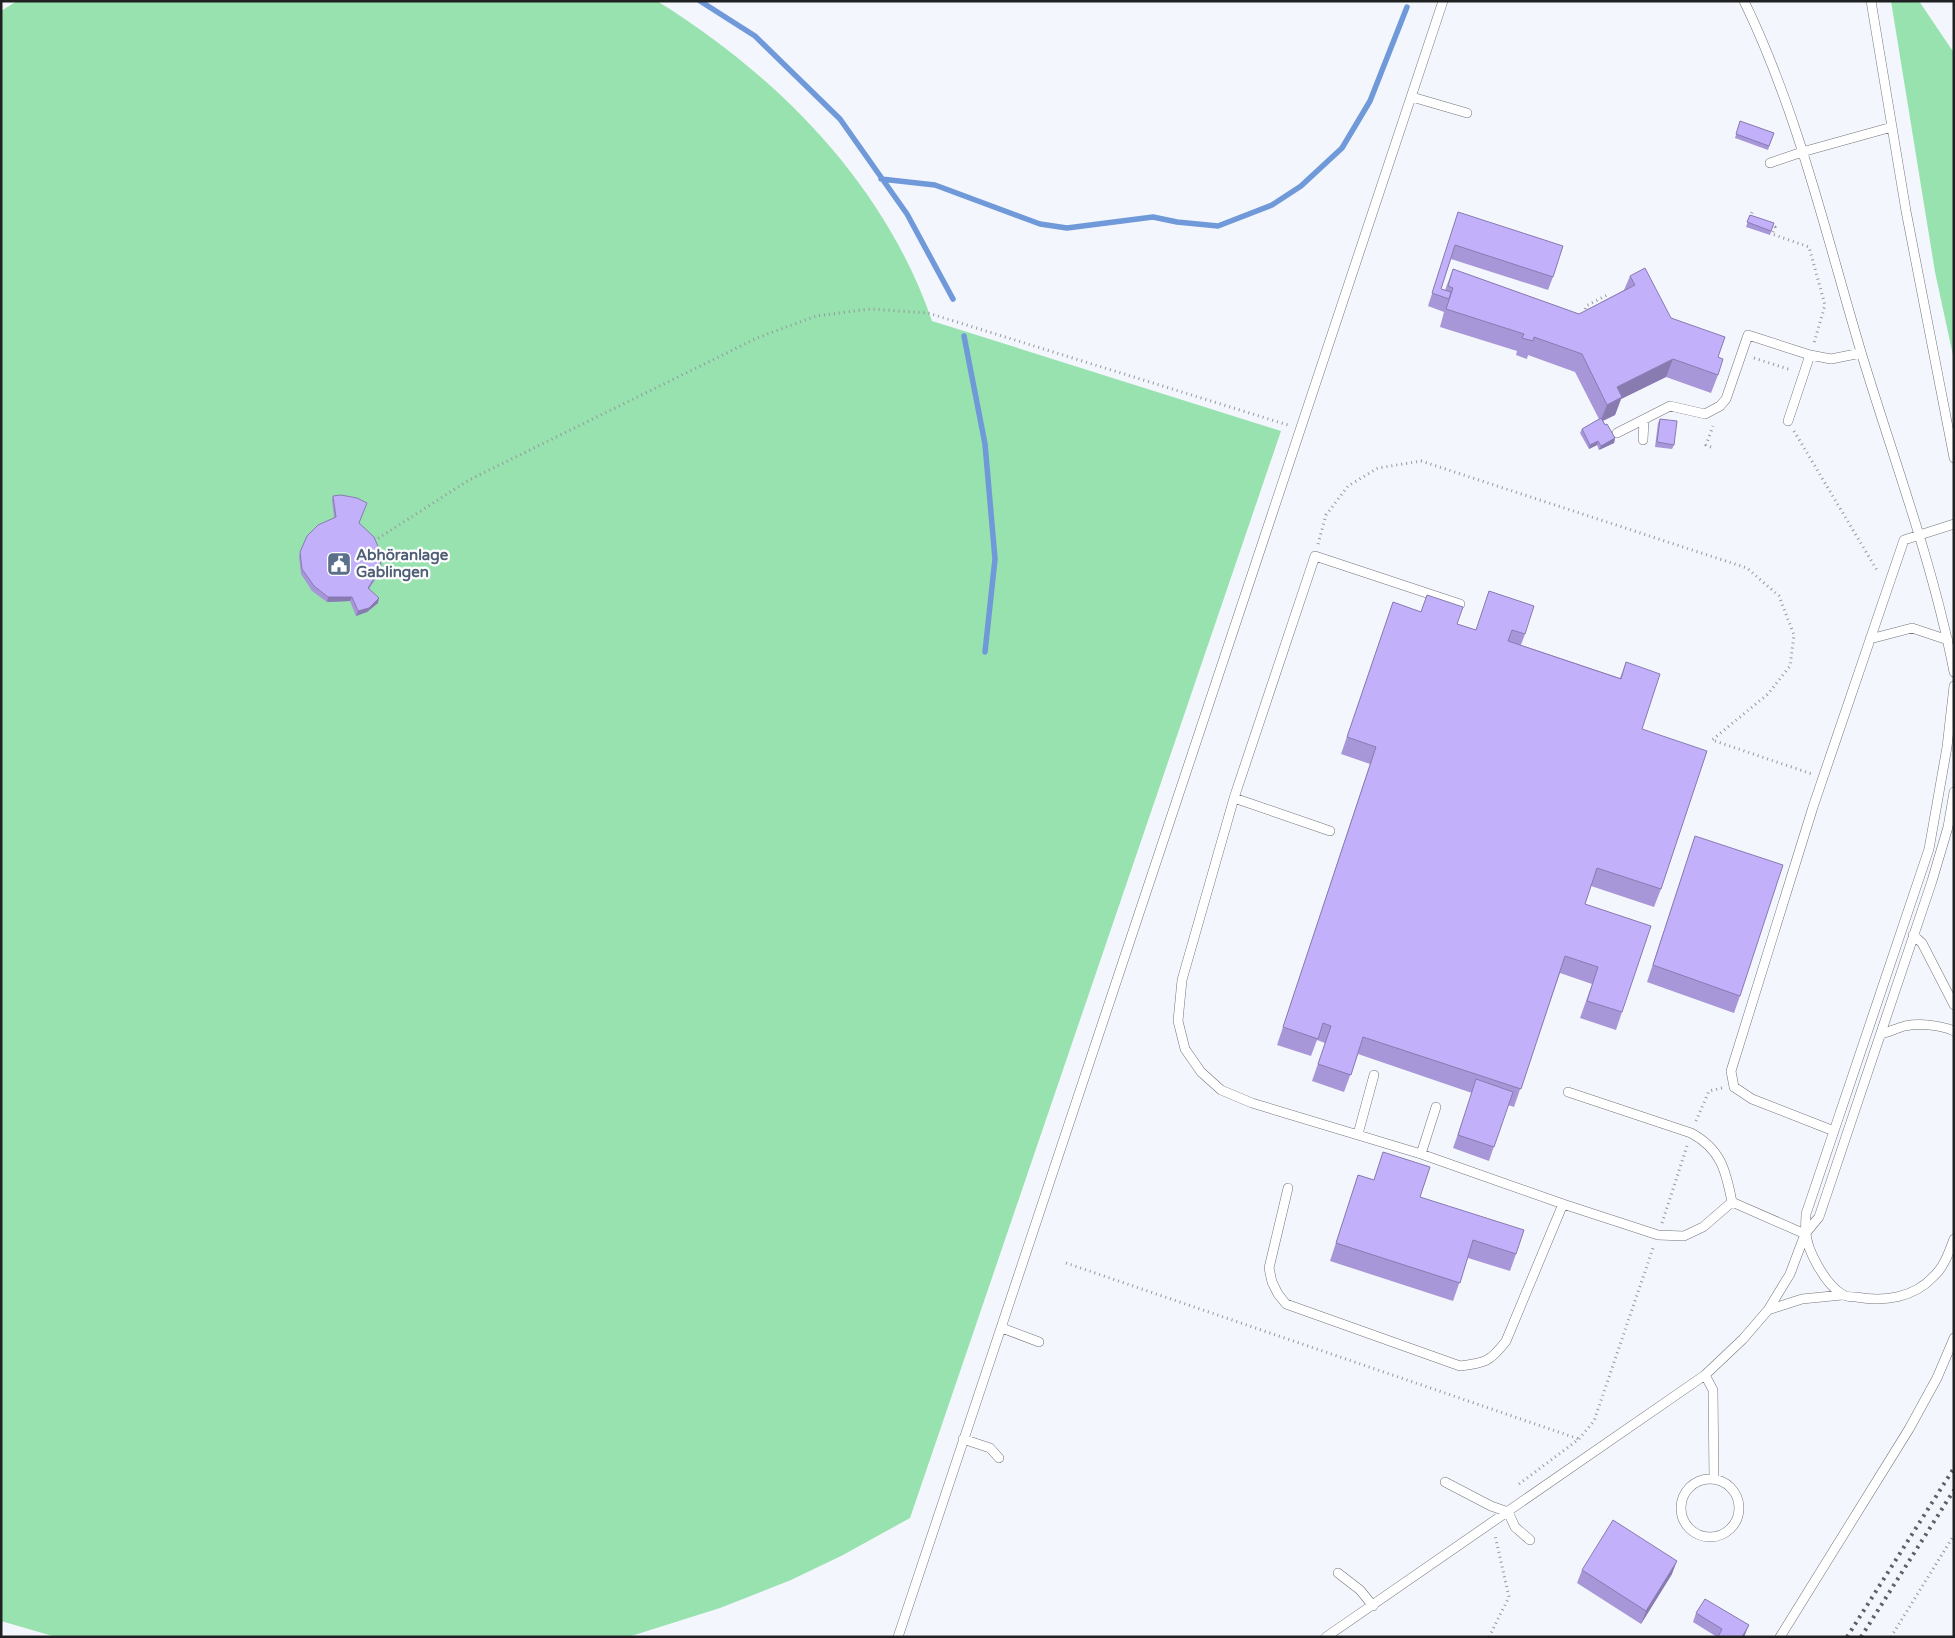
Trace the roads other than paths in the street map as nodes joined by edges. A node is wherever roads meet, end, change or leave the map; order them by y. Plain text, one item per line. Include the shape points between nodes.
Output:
1 (1444, 1) edge
2 (1744, 1) edge
3 (1871, 1) edge
4 (1412, 97) junction
5 (1467, 113) dead end
6 (1892, 127) junction
7 (1802, 152) junction
8 (1770, 163) dead end
9 (1862, 353) junction
10 (1810, 355) junction
11 (1644, 420) junction
12 (1788, 421) road end
13 (1617, 433) dead end
14 (1643, 440) dead end
15 (1954, 458) edge
16 (1954, 524) edge
17 (1918, 534) junction
18 (1460, 604) edge
19 (1870, 639) junction
20 (1948, 640) junction
21 (1954, 672) edge
22 (1954, 686) edge
23 (1954, 792) edge
24 (1234, 798) junction
25 (1330, 831) dead end
26 (1914, 935) junction
27 (1954, 1005) edge
28 (1954, 1031) edge
29 (1881, 1034) junction
30 (1374, 1075) dead end
31 (1568, 1092) dead end
32 (1436, 1107) dead end
33 (1834, 1131) junction
34 (1358, 1134) junction
35 (1421, 1154) junction
36 (1288, 1188) dead end
37 (1732, 1202) junction
38 (1563, 1204) junction
39 (1806, 1234) junction
40 (1954, 1239) edge
41 (1842, 1295) junction
42 (1768, 1310) junction
43 (1002, 1328) junction
44 (1954, 1338) edge
45 (1039, 1342) dead end
46 (1705, 1375) junction
47 (964, 1439) junction
48 (999, 1458) dead end
49 (1714, 1479) junction
50 (1445, 1482) dead end
51 (1508, 1512) junction
52 (1530, 1540) dead end
53 (1338, 1573) dead end
54 (1373, 1606) junction
55 (898, 1637) edge
56 (1326, 1637) edge
57 (1780, 1637) edge

1 - 4 lane
2 - 7 lane via 1764,43
3 - 6 lane
4 - 5 lane
4 - 43 lane
6 - 7 lane
6 - 15 lane
7 - 8 lane
7 - 9 lane
9 - 10 lane via 1831,358
9 - 17 lane
10 - 11 lane via 1748,335 1726,399 1720,406 1705,414 1670,406
10 - 12 lane
11 - 13 lane
11 - 14 lane
16 - 17 lane
17 - 19 lane via 1904,540
17 - 20 lane
18 - 24 lane via 1315,556
19 - 20 lane via 1912,628
19 - 33 lane via 1822,778 1731,1071 1734,1087 1752,1099
20 - 21 lane
22 - 33 lane via 1929,849
23 - 26 lane via 1948,827
24 - 25 lane
24 - 34 lane via 1182,980 1178,1021 1184,1049 1201,1072 1221,1090 1252,1103
26 - 27 lane via 1922,943
26 - 29 lane
28 - 29 lane via 1924,1025 1905,1026
29 - 39 lane via 1819,1217
30 - 34 lane
31 - 37 lane via 1691,1133 1703,1140 1724,1168
32 - 35 lane
33 - 39 lane via 1806,1214
34 - 35 lane
35 - 38 lane
36 - 38 lane via 1269,1268 1272,1282 1286,1304 1460,1366 1482,1363 1496,1354 1506,1341
37 - 38 lane via 1703,1227 1684,1236 1658,1235
37 - 39 lane
39 - 41 lane via 1812,1256 1825,1278
39 - 42 lane via 1790,1274
40 - 41 lane via 1935,1276 1913,1291 1889,1300
41 - 42 lane via 1802,1299
42 - 46 lane
43 - 45 lane
43 - 47 lane
44 - 57 lane via 1938,1378 1909,1429
46 - 49 lane via 1713,1390
46 - 51 lane
47 - 48 lane via 990,1448
47 - 55 lane
49 - 49 lane via 1732,1488 1739,1510 1732,1527 1724,1533 1708,1536 1690,1528 1682,1514 1682,1504 1688,1489 1696,1482
50 - 51 lane
51 - 52 lane via 1515,1526
51 - 54 lane
53 - 54 lane via 1360,1590
54 - 56 lane

